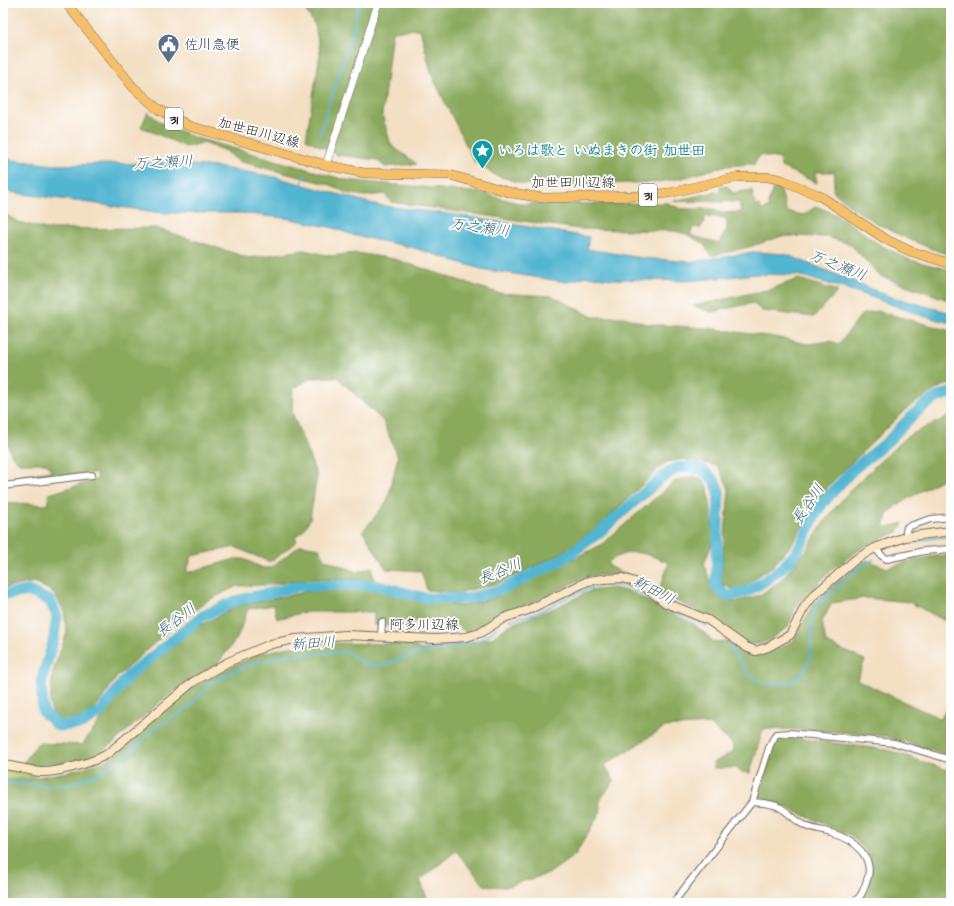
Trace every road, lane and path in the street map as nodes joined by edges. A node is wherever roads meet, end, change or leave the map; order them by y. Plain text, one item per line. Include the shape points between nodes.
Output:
1 (66, 3) edge
2 (378, 3) edge
3 (326, 165) junction
4 (951, 264) edge
5 (92, 475) dead end
6 (3, 486) edge
7 (951, 517) edge
8 (951, 530) edge
9 (905, 537) junction
10 (877, 547) junction
11 (951, 549) edge
12 (382, 622) dead end
13 (381, 637) junction
14 (951, 760) edge
15 (3, 765) edge
16 (752, 802) junction
17 (673, 903) edge
18 (850, 903) edge

1 - 3 main road, 加世田川辺線 / 31 via 133,87 158,109 208,133
2 - 3 street
3 - 4 main road, 加世田川辺線 / 31 via 364,173 450,175 512,194 543,198 638,196 686,190 738,177 768,177 807,189 887,240 910,251
5 - 6 street
7 - 9 street via 931,519 907,527
8 - 9 main road
9 - 10 main road
10 - 11 street via 887,559
10 - 13 main road, 阿多川辺線 via 856,559 813,596 790,635 756,651 746,647 708,620 666,603 641,584 622,578 588,581 528,610 504,618 480,633 466,637
12 - 13 street
13 - 15 main road, 阿多川辺線 via 346,635 295,639 271,644 228,662 193,682 106,755 51,772
14 - 16 street via 889,742 776,734 772,738
16 - 17 street
16 - 18 street via 779,807 805,826 850,840 860,850 869,863 868,878 858,898

